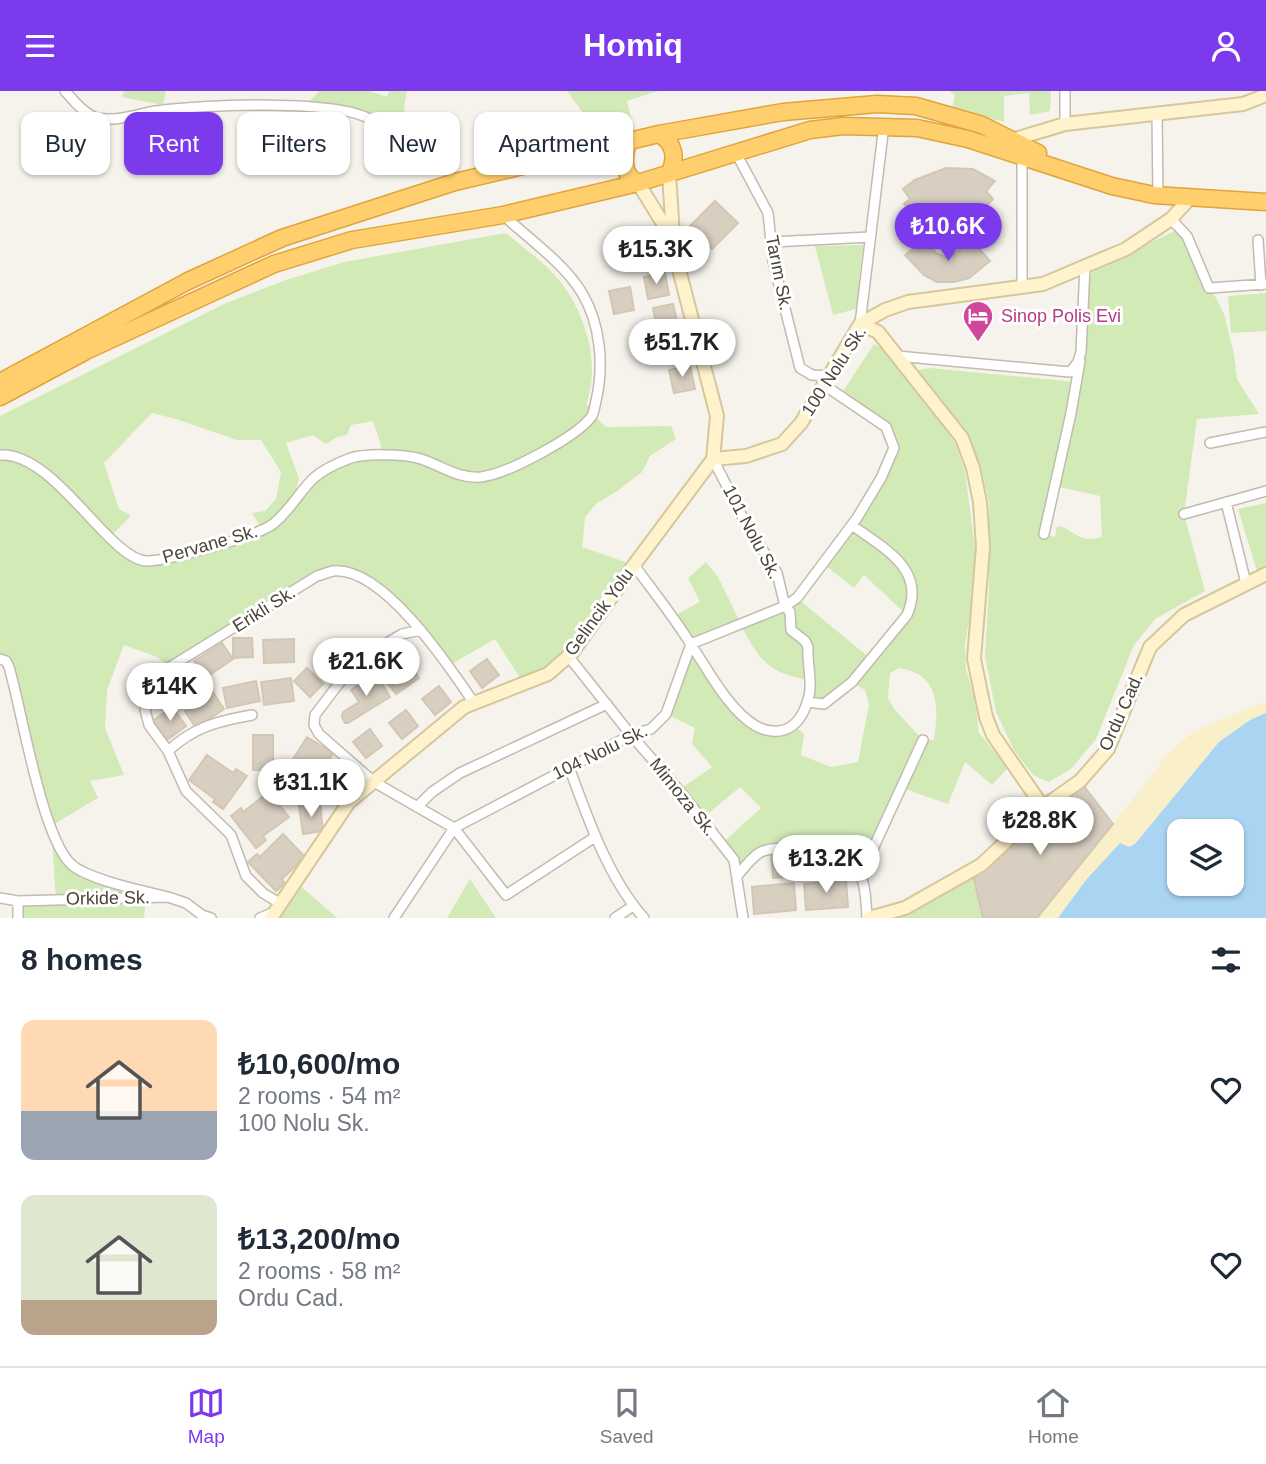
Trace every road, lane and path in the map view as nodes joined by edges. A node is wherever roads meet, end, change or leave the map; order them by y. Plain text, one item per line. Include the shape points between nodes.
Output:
1 (65, 91) edge
2 (1065, 91) edge
3 (1266, 95) edge
4 (1157, 114) junction
5 (364, 117) edge
6 (1065, 124) junction
7 (884, 125) junction
8 (659, 134) junction
9 (633, 140) edge
10 (1012, 140) junction
11 (736, 153) junction
12 (1022, 157) junction
13 (669, 174) junction
14 (485, 175) edge
15 (629, 175) edge
16 (1091, 179) junction
17 (638, 183) junction
18 (1158, 196) junction
19 (1189, 199) junction
20 (1266, 202) edge
21 (503, 215) junction
22 (1171, 219) junction
23 (870, 237) junction
24 (672, 238) junction
25 (1258, 240) dead end
26 (772, 242) junction
27 (1085, 266) junction
28 (1264, 285) edge
29 (1022, 287) junction
30 (860, 324) junction
31 (1081, 352) junction
32 (897, 356) junction
33 (1, 381) edge
34 (827, 381) junction
35 (0, 397) edge
36 (1266, 432) edge
37 (1210, 443) dead end
38 (0, 455) edge
39 (713, 459) junction
40 (1266, 491) edge
41 (1226, 502) junction
42 (1184, 514) dead end
43 (852, 525) junction
44 (1044, 534) dead end
45 (634, 565) junction
46 (1266, 574) edge
47 (1246, 583) junction
48 (785, 606) junction
49 (421, 630) junction
50 (691, 645) junction
51 (569, 657) junction
52 (0, 659) edge
53 (807, 702) junction
54 (474, 703) junction
55 (607, 704) junction
56 (252, 715) dead end
57 (631, 735) junction
58 (923, 740) dead end
59 (168, 751) junction
60 (569, 767) junction
61 (373, 782) junction
62 (417, 807) junction
63 (1043, 807) junction
64 (454, 828) junction
65 (595, 837) junction
66 (737, 876) junction
67 (860, 877) junction
68 (168, 897) junction
69 (0, 898) edge
70 (18, 901) junction
71 (633, 906) junction
72 (276, 911) edge
73 (18, 918) edge
74 (211, 918) edge
75 (260, 918) edge
76 (394, 918) edge
77 (615, 918) edge
78 (644, 918) edge
79 (743, 918) edge
80 (868, 918) edge

1 - 5 street via 95,118 254,104
2 - 6 street
3 - 4 main road via 1243,104
4 - 6 main road
4 - 18 street
6 - 10 main road
7 - 11 highway via 810,130
7 - 12 highway via 968,139
7 - 23 street
8 - 9 highway
8 - 10 highway via 783,113 877,104 916,106 982,125
8 - 13 highway via 672,148 674,164
10 - 16 highway
11 - 13 highway
11 - 26 street, Tarım Sk. via 768,213
12 - 16 highway
12 - 29 street
13 - 17 highway
13 - 24 main road
14 - 33 highway via 282,238 188,281
15 - 17 highway
16 - 18 highway
17 - 21 highway
17 - 24 main road
18 - 19 highway
19 - 20 highway
19 - 22 main road, 100 Nolu Sk.
21 - 35 highway via 352,240 274,264 86,351
21 - 38 street, Pervane Sk. via 573,279 584,295 600,359 592,415 563,440 511,467 482,477 455,475 420,459 350,458 315,477 271,526 174,558 144,561 122,550 69,494 32,465
22 - 27 main road, 100 Nolu Sk. via 1126,249
22 - 28 street via 1187,236 1209,288
23 - 26 street
23 - 30 street
24 - 39 main road via 717,417
25 - 28 street
26 - 34 street, Tarım Sk. via 800,368
27 - 29 main road, 100 Nolu Sk. via 1043,284
27 - 31 street
29 - 30 main road, 100 Nolu Sk. via 908,302
30 - 32 main road via 878,332
30 - 34 main road, 100 Nolu Sk.
31 - 32 street via 1070,372
31 - 44 street
32 - 63 main road via 962,438 973,468 984,547 974,659 980,692 993,735
34 - 39 main road, 100 Nolu Sk. via 782,444 746,456
34 - 43 street via 886,427 894,448
36 - 37 street
39 - 45 main road, Gelincik Yolu
39 - 48 street, 101 Nolu Sk. via 777,573
40 - 41 street
41 - 42 street
41 - 47 street
43 - 48 street via 797,598
43 - 53 street via 898,559 908,572 911,605 852,682 824,704
45 - 50 street
45 - 51 main road, Gelincik Yolu
46 - 47 main road, Ordu Cad.
47 - 63 main road, Ordu Cad. via 1184,615 1150,647 1108,749 1080,781
48 - 50 street
48 - 53 street, 101 Nolu Sk. via 791,629 808,647
49 - 54 street, Erikli Sk.
49 - 59 street, Erikli Sk. via 364,578 333,571 317,576 170,667 154,687 145,710 149,725
49 - 61 street via 402,634 346,674 315,715 319,734
50 - 53 street via 738,712 755,725 786,729 794,725
50 - 57 street, 104 Nolu Sk. via 666,714 651,729
51 - 54 main road, Gelincik Yolu via 548,674
51 - 55 street, Mimoza Sk.
52 - 68 street via 9,667 26,741 63,855 94,878
54 - 61 main road, Gelincik Yolu
55 - 57 street, Mimoza Sk.
55 - 62 street via 460,773
56 - 59 street via 195,730
57 - 60 street, 104 Nolu Sk.
57 - 66 street, Mimoza Sk. via 734,860
58 - 67 street
59 - 72 street, Erikli Sk. via 186,791 231,835 246,876
60 - 64 street, 104 Nolu Sk.
60 - 65 street
61 - 62 street
61 - 72 main road, Gelincik Yolu via 349,802
62 - 64 street
63 - 80 main road, Ordu Cad. via 981,865 905,908
64 - 65 street via 506,895
64 - 76 street
65 - 71 street
66 - 67 street via 762,851 821,845 839,853 857,868
66 - 79 street, Mimoza Sk.
67 - 80 street
68 - 70 street, Orkide Sk.
68 - 74 street, Orkide Sk.
69 - 70 street, Orkide Sk.
70 - 73 street
71 - 77 street
71 - 78 street
72 - 75 street

